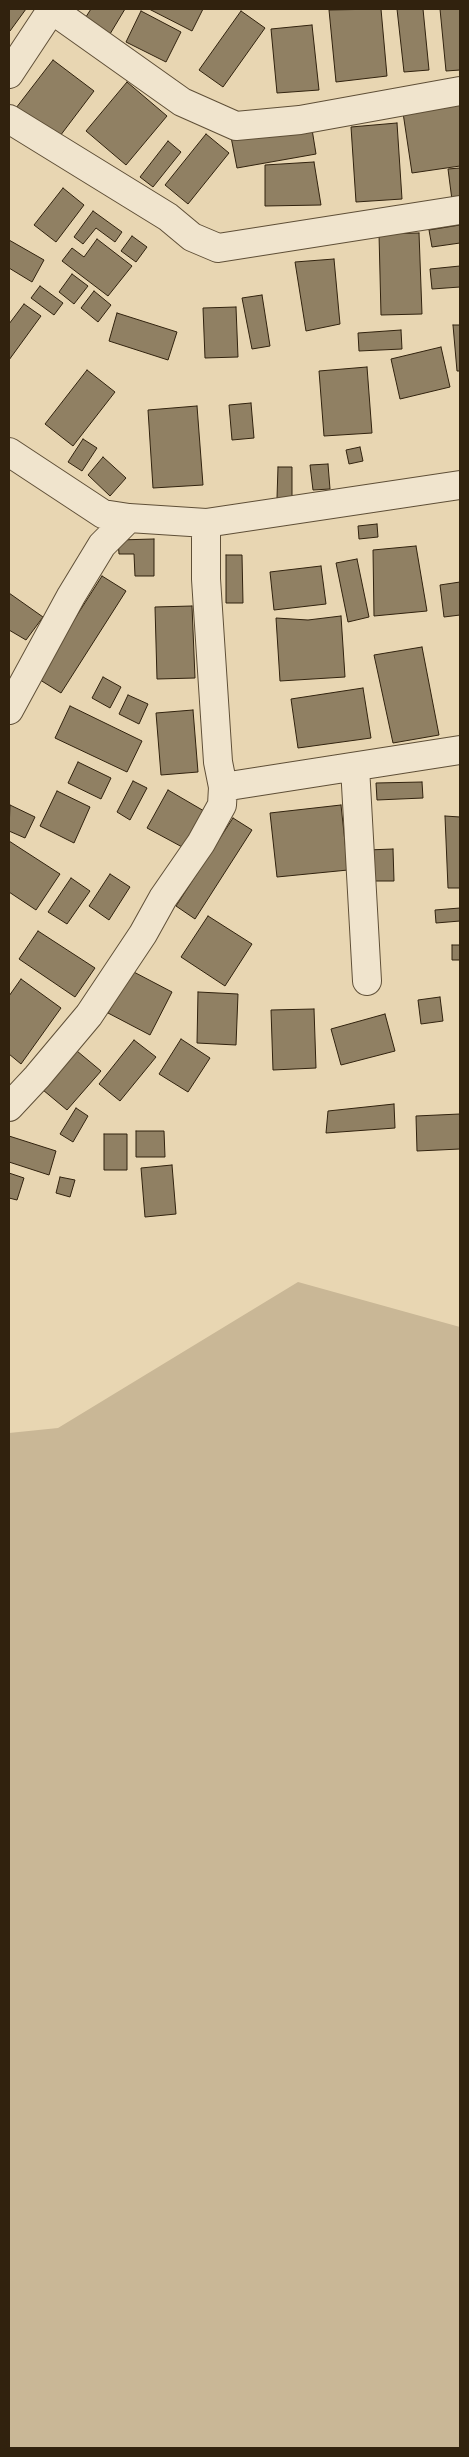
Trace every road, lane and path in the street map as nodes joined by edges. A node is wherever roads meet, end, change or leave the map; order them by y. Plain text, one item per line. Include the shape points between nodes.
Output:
1 (52, 9) edge
2 (9, 74) edge
3 (460, 91) edge
4 (9, 119) edge
5 (460, 210) edge
6 (9, 452) edge
7 (460, 485) edge
8 (130, 518) junction
9 (206, 523) junction
10 (9, 710) edge
11 (460, 750) edge
12 (354, 767) junction
13 (223, 787) junction
14 (367, 981) dead end
15 (9, 1106) edge

1 - 2 street
1 - 3 street via 182,102 236,126 300,120
4 - 5 street via 135,199 168,216 192,236 218,248
6 - 8 street via 103,514
7 - 9 street
8 - 9 street
8 - 10 street via 102,545
9 - 13 street via 206,579 218,762
11 - 12 street
12 - 13 street
12 - 14 street
13 - 15 street via 222,805 143,934 94,1007

